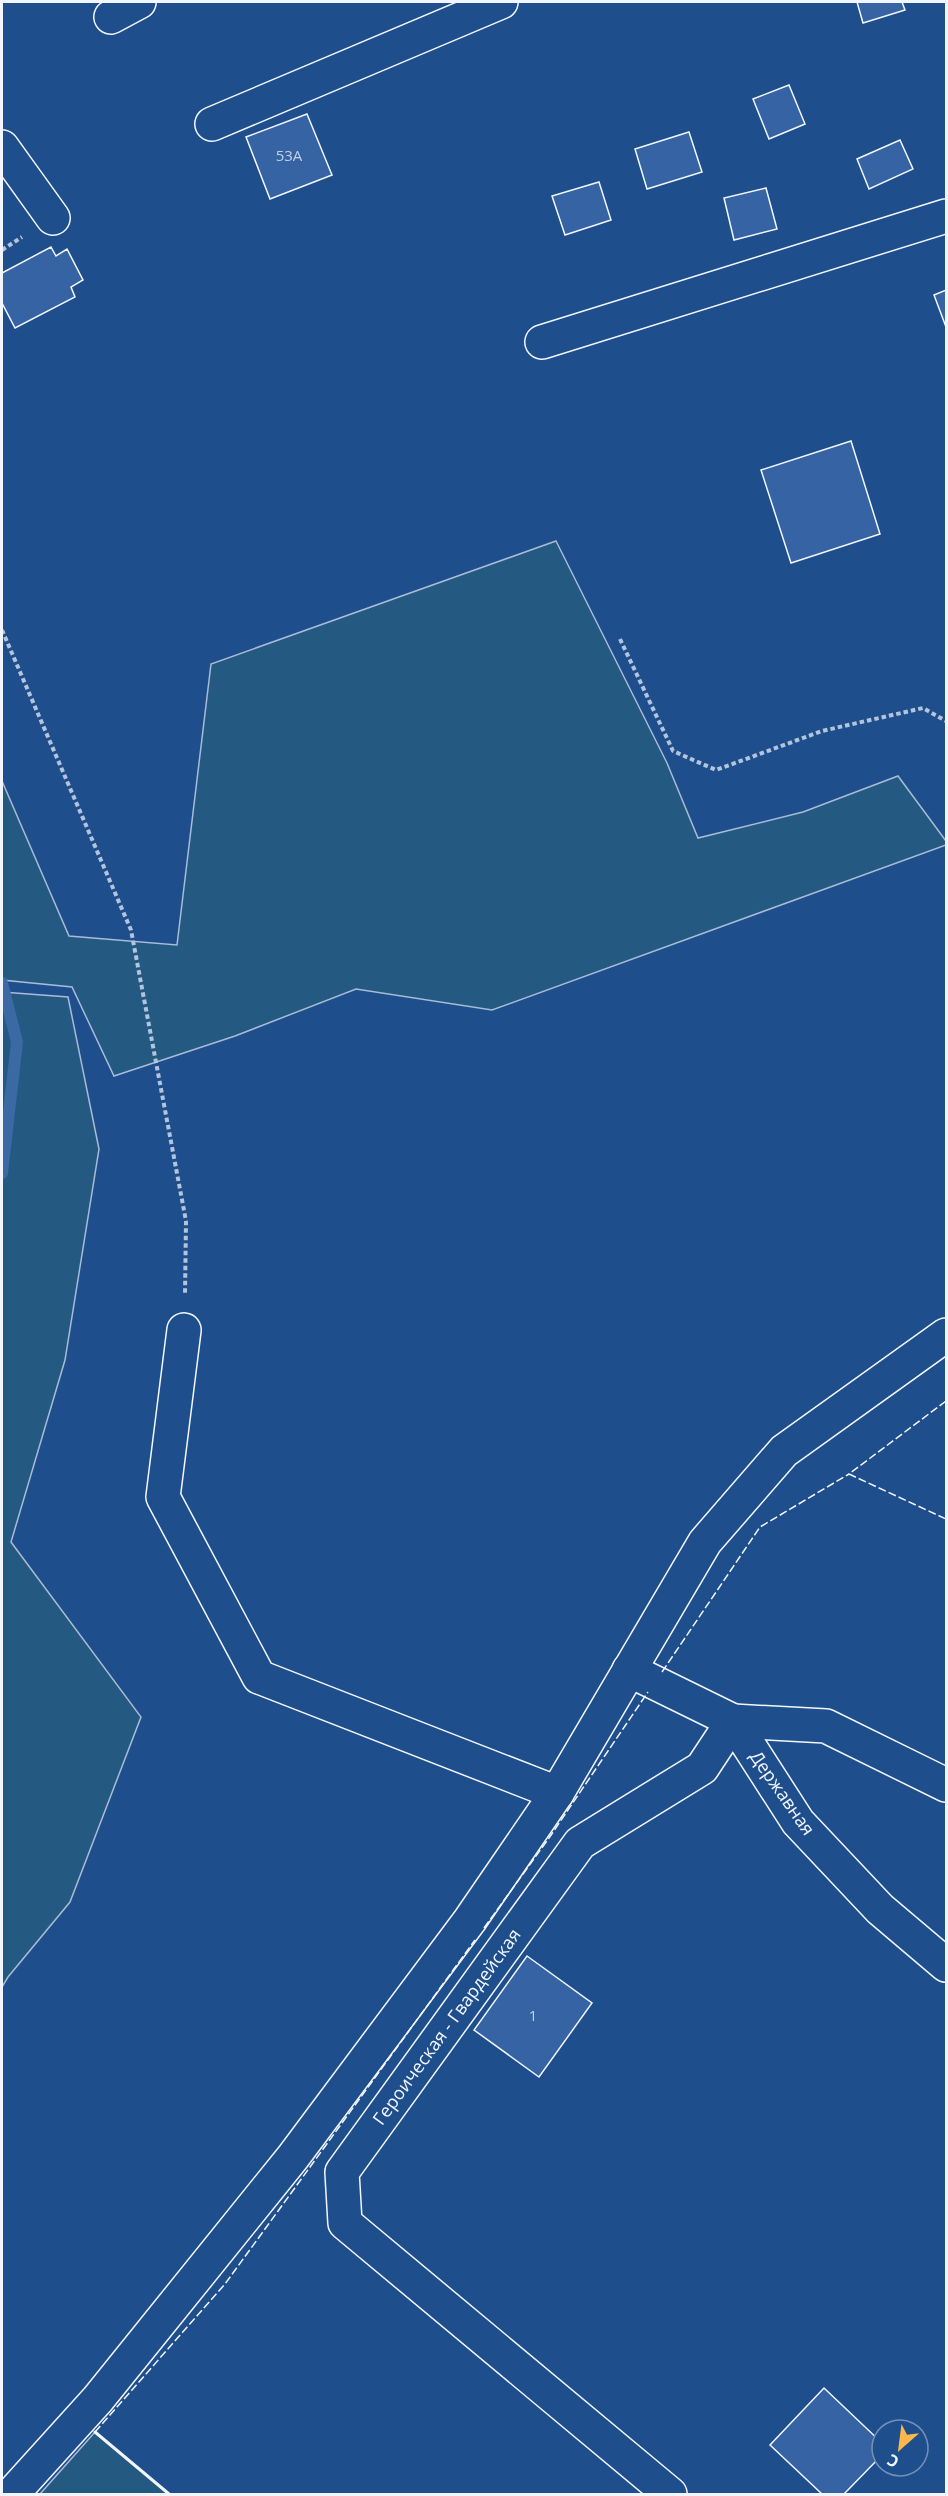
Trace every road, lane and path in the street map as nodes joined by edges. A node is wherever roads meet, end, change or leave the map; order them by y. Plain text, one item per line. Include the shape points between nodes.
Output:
1 (501, 2) edge
2 (212, 124) dead end
3 (2, 147) edge
4 (946, 216) edge
5 (53, 218) dead end
6 (542, 342) dead end
7 (2, 630) edge
8 (620, 639) dead end
9 (946, 721) edge
10 (184, 1330) joint
11 (946, 1335) edge
12 (629, 1670) junction
13 (733, 1721) junction
14 (946, 1785) edge
15 (557, 1793) junction
16 (946, 1965) edge
17 (12, 2494) edge
18 (670, 2494) edge

1 - 2 street
3 - 5 street
4 - 6 street
7 - 10 path via 131,930 186,1221
8 - 9 path via 673,751 716,770 822,730 923,708
10 - 15 street via 163,1497 259,1677
11 - 12 street via 784,1451 705,1542
12 - 13 street
12 - 15 street
13 - 14 street via 826,1726
13 - 16 street, Державная via 798,1822 880,1909
13 - 18 street, Героическая - Гвардейская via 702,1768 580,1843 342,2172 345,2223
15 - 17 street via 470,1920 292,2157 98,2399

